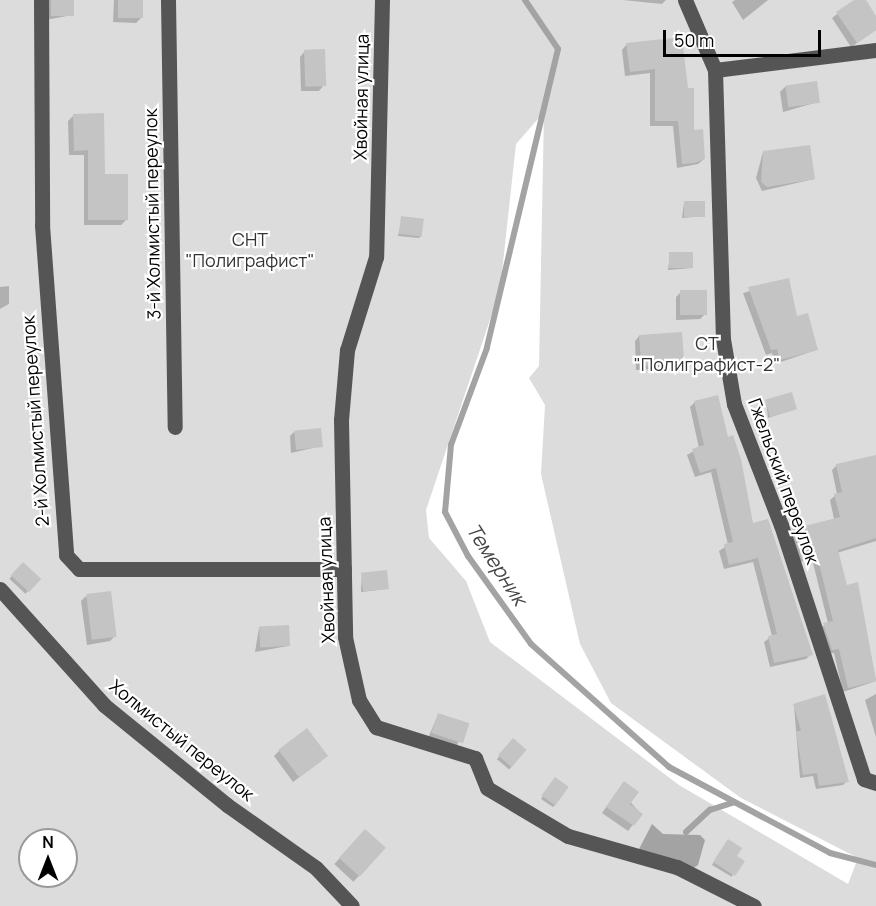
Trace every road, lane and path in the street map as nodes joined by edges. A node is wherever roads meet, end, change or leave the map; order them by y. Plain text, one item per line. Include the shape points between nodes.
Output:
1 (40, 0) edge
2 (168, 0) edge
3 (382, 0) edge
4 (685, 0) edge
5 (876, 50) edge
6 (715, 70) junction
7 (175, 427) dead end
8 (344, 569) junction
9 (0, 589) edge
10 (876, 783) edge
11 (352, 906) edge
12 (754, 906) edge

1 - 8 street, 2-й Холмистый переулок via 42,225 66,555 79,569
2 - 7 street, 3-й Холмистый переулок
3 - 8 street, Хвойная улица via 376,256 347,350 341,420
4 - 6 street, Гжельский переулок
5 - 6 street
6 - 10 street, Гжельский переулок via 723,339 734,404 781,525 864,779
8 - 12 street, Хвойная улица via 345,637 358,700 376,727 475,758 488,788 568,836 677,867
9 - 11 street, Холмистый переулок via 104,705 227,805 316,868

